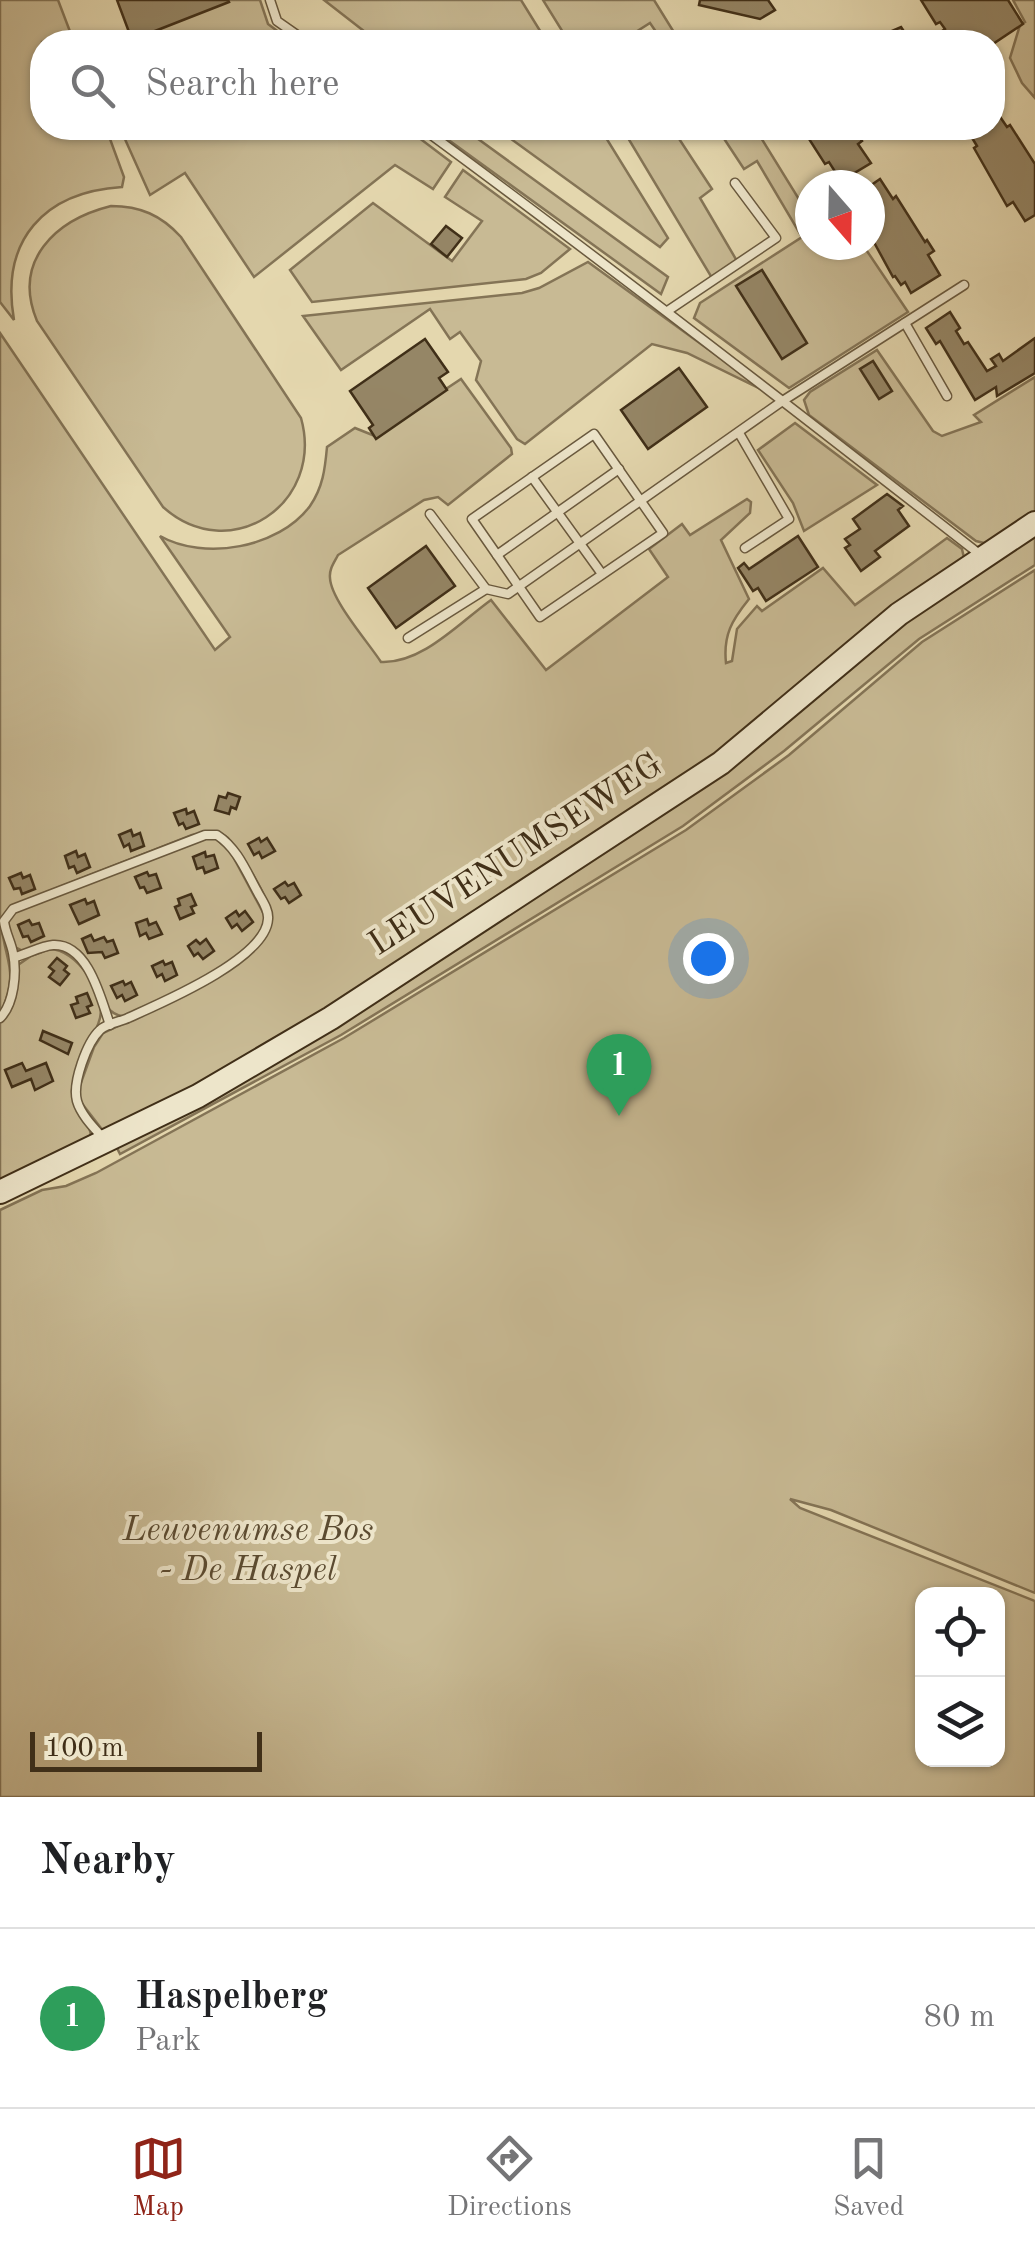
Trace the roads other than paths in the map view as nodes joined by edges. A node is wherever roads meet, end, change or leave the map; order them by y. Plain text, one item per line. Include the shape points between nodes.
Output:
1 (270, 0) edge
2 (290, 30) edge
3 (438, 140) edge
4 (735, 183) dead end
5 (964, 285) dead end
6 (668, 310) junction
7 (905, 323) junction
8 (947, 396) dead end
9 (781, 402) junction
10 (738, 433) junction
11 (619, 469) junction
12 (532, 478) junction
13 (641, 501) junction
14 (557, 512) junction
15 (430, 514) dead end
16 (1035, 523) edge
17 (580, 544) junction
18 (745, 548) dead end
19 (497, 555) junction
20 (982, 556) junction
21 (602, 574) junction
22 (519, 586) junction
23 (486, 588) junction
24 (408, 638) dead end
25 (15, 957) junction
26 (0, 1018) edge
27 (110, 1024) junction
28 (106, 1142) junction
29 (0, 1192) edge

1 - 2 lane via 278,21
3 - 6 lane
4 - 6 lane via 776,238
5 - 7 lane
6 - 9 lane
7 - 8 lane
7 - 9 lane
9 - 10 lane
9 - 20 lane
10 - 13 lane
10 - 18 lane via 789,519
11 - 12 lane via 594,434
11 - 13 lane
11 - 14 lane
12 - 14 lane
12 - 19 lane via 472,519
13 - 17 lane
13 - 21 lane via 663,533
14 - 17 lane
14 - 19 lane
15 - 23 lane
16 - 20 main road, LEUVENUMSEWEG
17 - 21 lane
17 - 22 lane
19 - 22 lane
20 - 28 main road, LEUVENUMSEWEG via 663,802 331,1018
21 - 22 lane via 540,617
22 - 23 lane via 508,594
23 - 24 lane
25 - 26 lane via 10,1006
25 - 27 lane via 68,948 86,966
25 - 27 lane via 4,927 13,909 193,838 218,835 264,903 265,929 231,964
27 - 28 lane via 90,1045 76,1088 77,1103
28 - 29 main road, LEUVENUMSEWEG

